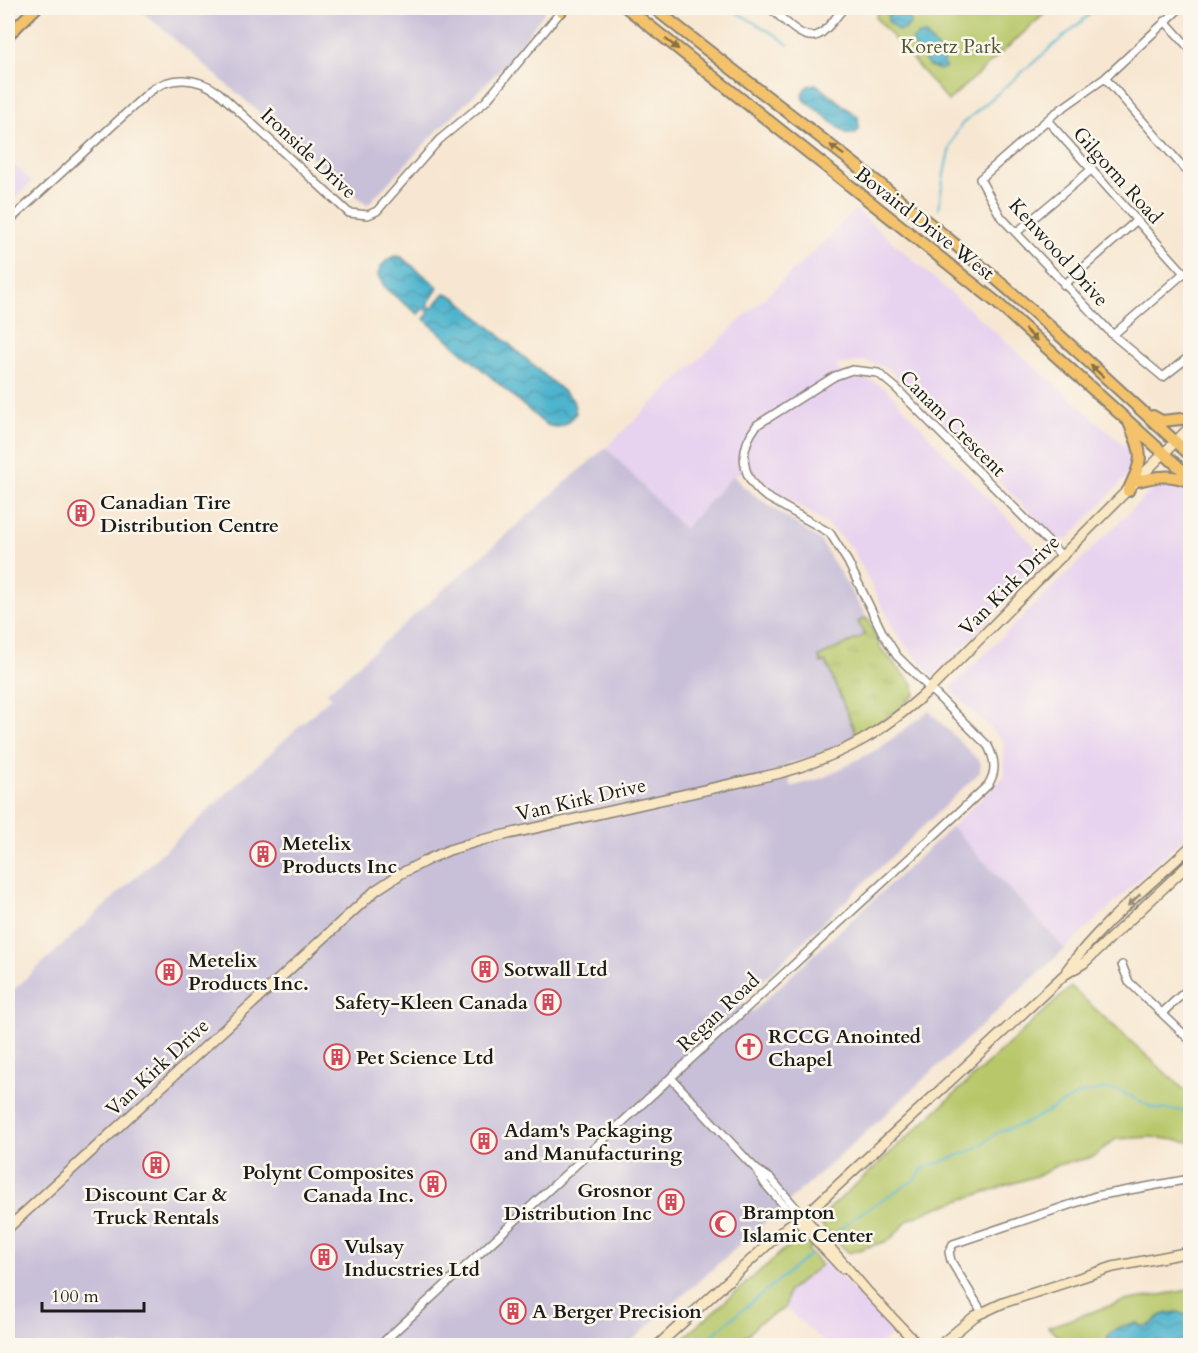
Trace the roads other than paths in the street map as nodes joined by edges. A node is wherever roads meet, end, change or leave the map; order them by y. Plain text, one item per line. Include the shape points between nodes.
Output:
1 (36, 8) edge
2 (627, 8) edge
3 (654, 8) edge
4 (770, 8) edge
5 (844, 8) edge
6 (1180, 8) edge
7 (563, 9) edge
8 (1165, 21) junction
9 (8, 35) edge
10 (1191, 50) edge
11 (1105, 78) junction
12 (1047, 120) junction
13 (1092, 169) junction
14 (1191, 175) edge
15 (1137, 220) junction
16 (8, 222) edge
17 (1017, 232) junction
18 (1187, 274) edge
19 (1064, 285) junction
20 (1113, 335) junction
21 (1191, 357) edge
22 (1141, 410) junction
23 (1191, 418) edge
24 (1128, 422) junction
25 (1191, 427) edge
26 (1176, 441) junction
27 (1163, 454) junction
28 (1191, 454) edge
29 (1191, 477) edge
30 (1138, 481) junction
31 (1191, 482) edge
32 (1128, 491) junction
33 (1063, 557) junction
34 (930, 689) junction
35 (1191, 847) edge
36 (1188, 870) edge
37 (1122, 964) dead end
38 (1064, 975) junction
39 (1191, 987) edge
40 (1162, 1013) junction
41 (1191, 1040) edge
42 (671, 1078) junction
43 (1191, 1179) edge
44 (800, 1218) junction
45 (8, 1228) edge
46 (1191, 1252) edge
47 (982, 1312) junction
48 (379, 1346) edge
49 (657, 1346) edge
50 (919, 1346) edge
51 (939, 1346) edge

1 - 9 main road
2 -> 24 main road, Bovaird Drive West via 996,302
22 -> 3 main road, Bovaird Drive West via 958,246
4 - 5 street via 809,37 819,35
6 - 8 street, Kenwood Drive
7 - 16 street, Ironside Drive via 486,101 439,140 377,211 368,215 349,213 218,92 208,85 185,80 158,85 149,92
8 - 10 street
8 - 11 street, Kenwood Drive
11 - 12 street, Kenwood Drive
11 - 14 street
12 - 13 street, Gilgorm Road
12 - 17 street, Kenwood Drive via 980,179 1001,217
13 - 15 street, Gilgorm Road
13 - 17 street
15 - 18 street, Gilgorm Road
15 - 19 street
17 - 19 street, Kenwood Drive
18 - 20 street
19 - 20 street, Kenwood Drive
20 - 21 street, Kenwood Drive via 1162,377
22 - 23 main road via 1162,421
22 - 26 main road, Bovaird Drive West
24 - 27 main road, Bovaird Drive West
24 - 32 main road via 1141,452
25 - 26 street, Van Kirk Drive
26 - 27 street, Van Kirk Drive
26 - 28 main road, Bovaird Drive West
27 - 29 main road, Bovaird Drive West
27 - 30 street, Van Kirk Drive
30 - 31 main road via 1158,476
30 - 32 street, Van Kirk Drive
32 - 33 street, Van Kirk Drive
33 - 34 street, Van Kirk Drive
33 - 34 street, Canam Crescent via 878,373 852,370 835,376 757,425 749,435 744,456 747,475 756,489 830,533 897,656
34 - 42 street, Regan Road via 988,746 995,768 988,785
34 - 45 street, Van Kirk Drive via 866,740 810,765 482,840 449,850 402,873 347,916
35 -> 38 street via 1078,955
36 - 38 street via 1084,963
37 - 40 street via 1130,982
38 - 44 street
39 - 40 street
40 - 41 street
42 - 44 street via 757,1170 771,1179
42 - 48 street, Regan Road
43 - 47 street via 1096,1196 953,1244 949,1252 951,1261
44 - 49 street
44 - 50 street
46 - 47 street via 1113,1266
47 - 51 street

